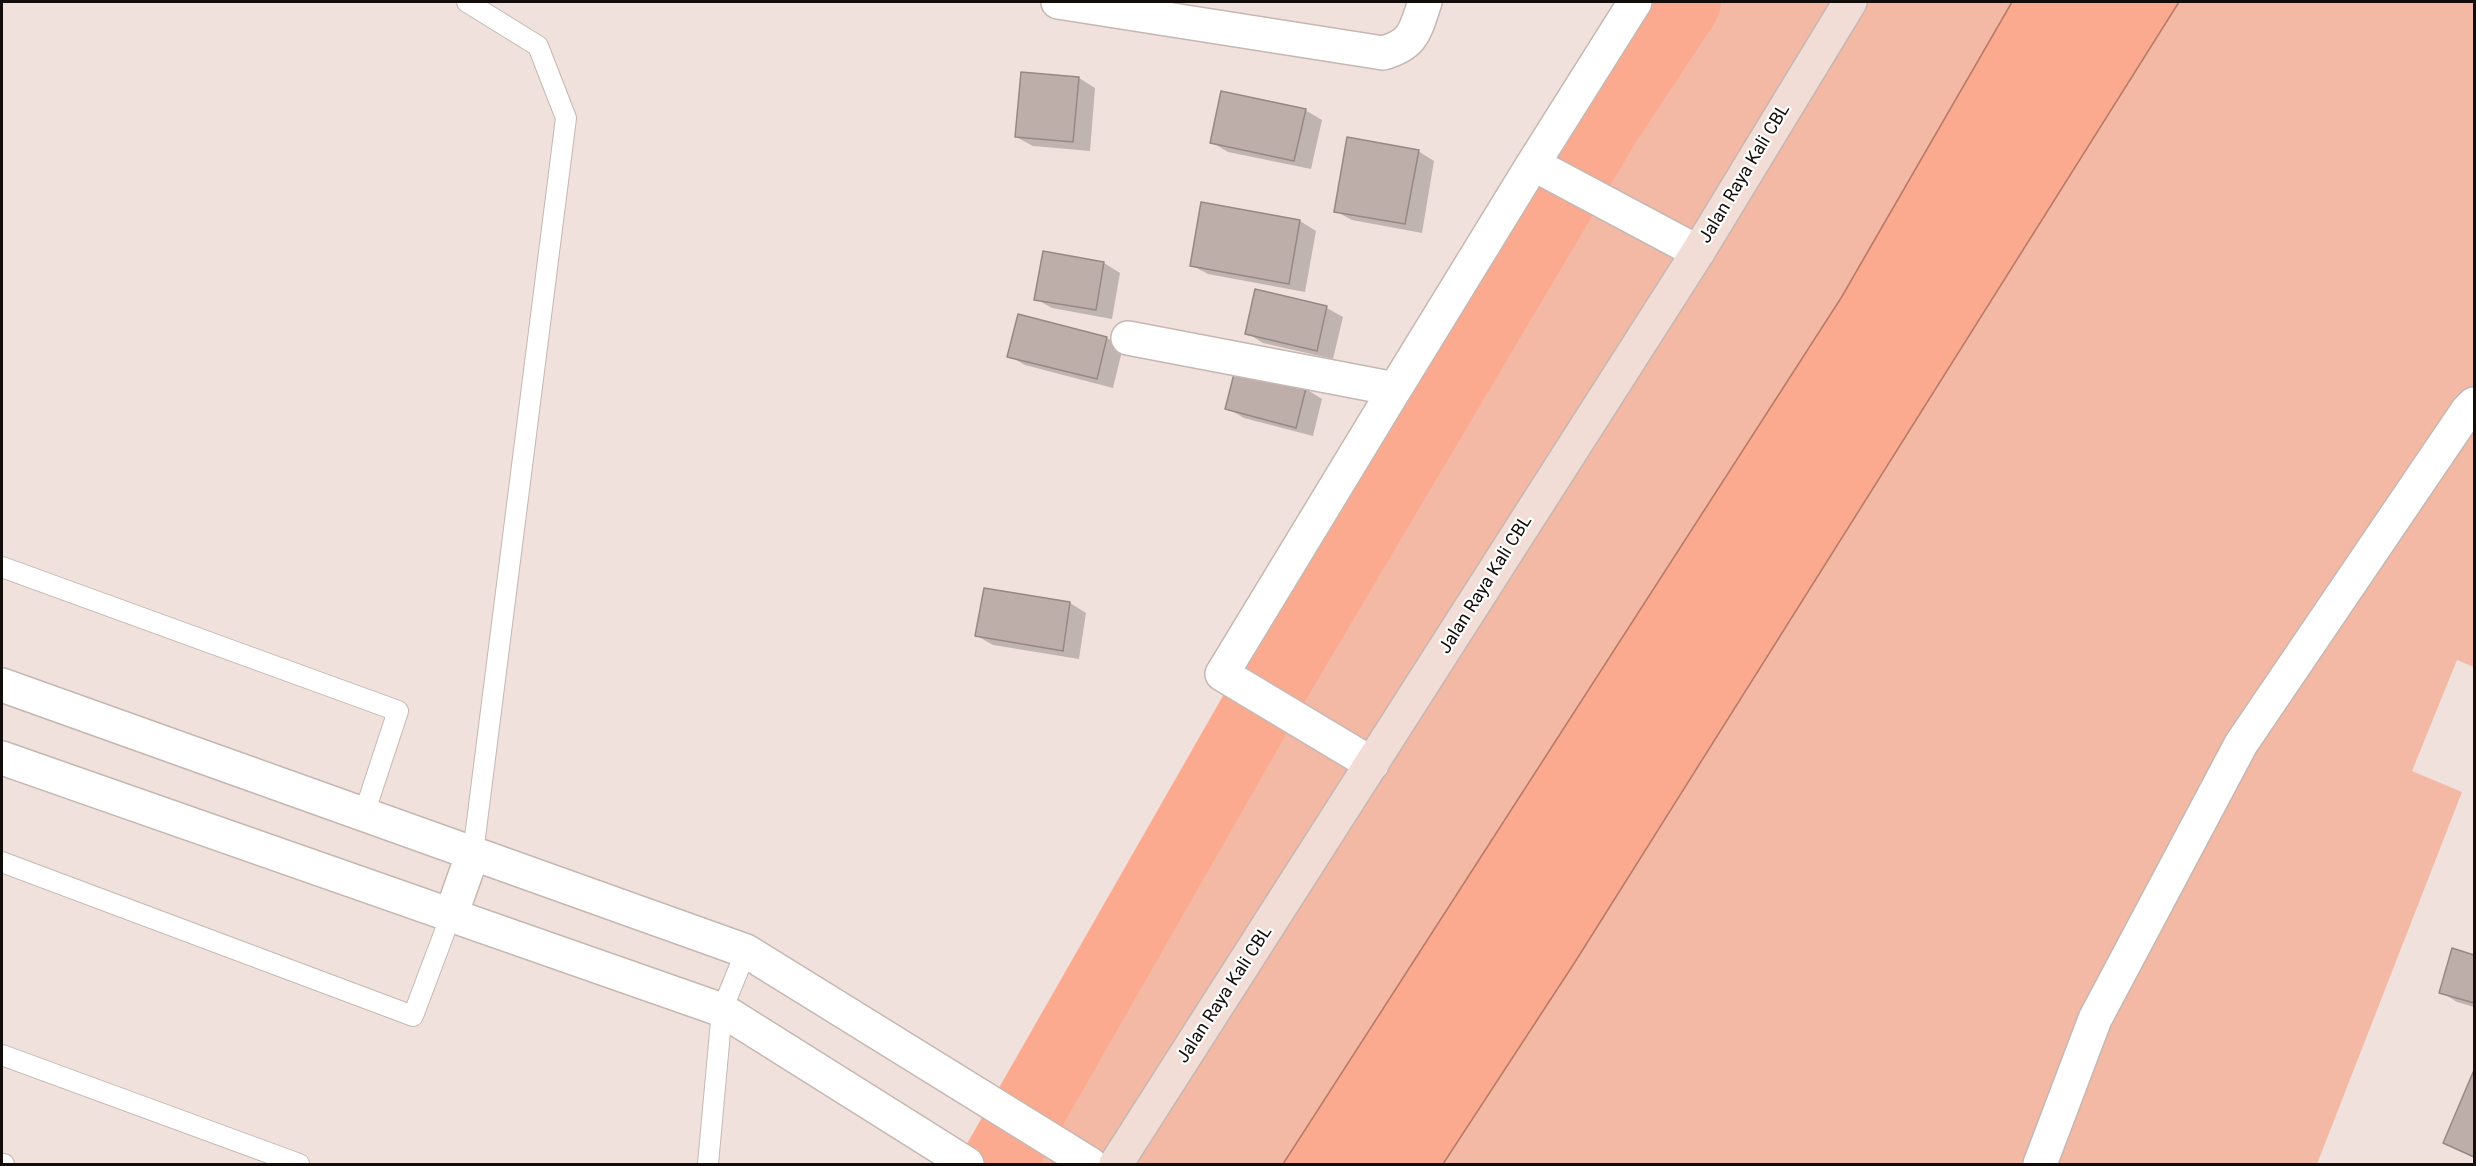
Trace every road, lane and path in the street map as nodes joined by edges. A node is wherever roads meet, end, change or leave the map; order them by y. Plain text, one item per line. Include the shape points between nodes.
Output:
1 (467, 2) edge
2 (1058, 2) edge
3 (1425, 2) edge
4 (1635, 2) edge
5 (1850, 2) edge
6 (1213, 13) edge
7 (1541, 168) junction
8 (1698, 252) junction
9 (1128, 338) dead end
10 (1395, 389) junction
11 (2475, 404) edge
12 (2, 567) edge
13 (2, 685) edge
14 (2, 758) edge
15 (1372, 764) junction
16 (364, 814) junction
17 (473, 853) junction
18 (2, 862) edge
19 (451, 915) junction
20 (746, 951) junction
21 (722, 1010) junction
22 (2, 1055) edge
23 (299, 1164) edge
24 (708, 1164) edge
25 (967, 1164) edge
26 (1090, 1164) edge
27 (1116, 1164) edge
28 (2040, 1164) edge

1 - 17 lane via 538,46 566,118
2 - 6 street
3 - 6 street via 1413,34 1401,48 1383,53
4 - 7 street
5 - 8 main road, Jalan Raya Kali CBL
7 - 8 street
7 - 10 street
8 - 15 main road, Jalan Raya Kali CBL
9 - 10 street
10 - 15 street via 1222,674
11 - 28 street via 2241,744 2095,1019
12 - 16 lane via 398,711
13 - 16 street
14 - 19 street
15 - 27 main road, Jalan Raya Kali CBL
16 - 17 street
17 - 19 street
17 - 20 street
18 - 19 lane via 413,1016
19 - 21 street
20 - 21 lane
20 - 26 street
21 - 24 lane
21 - 25 street
22 - 23 lane

